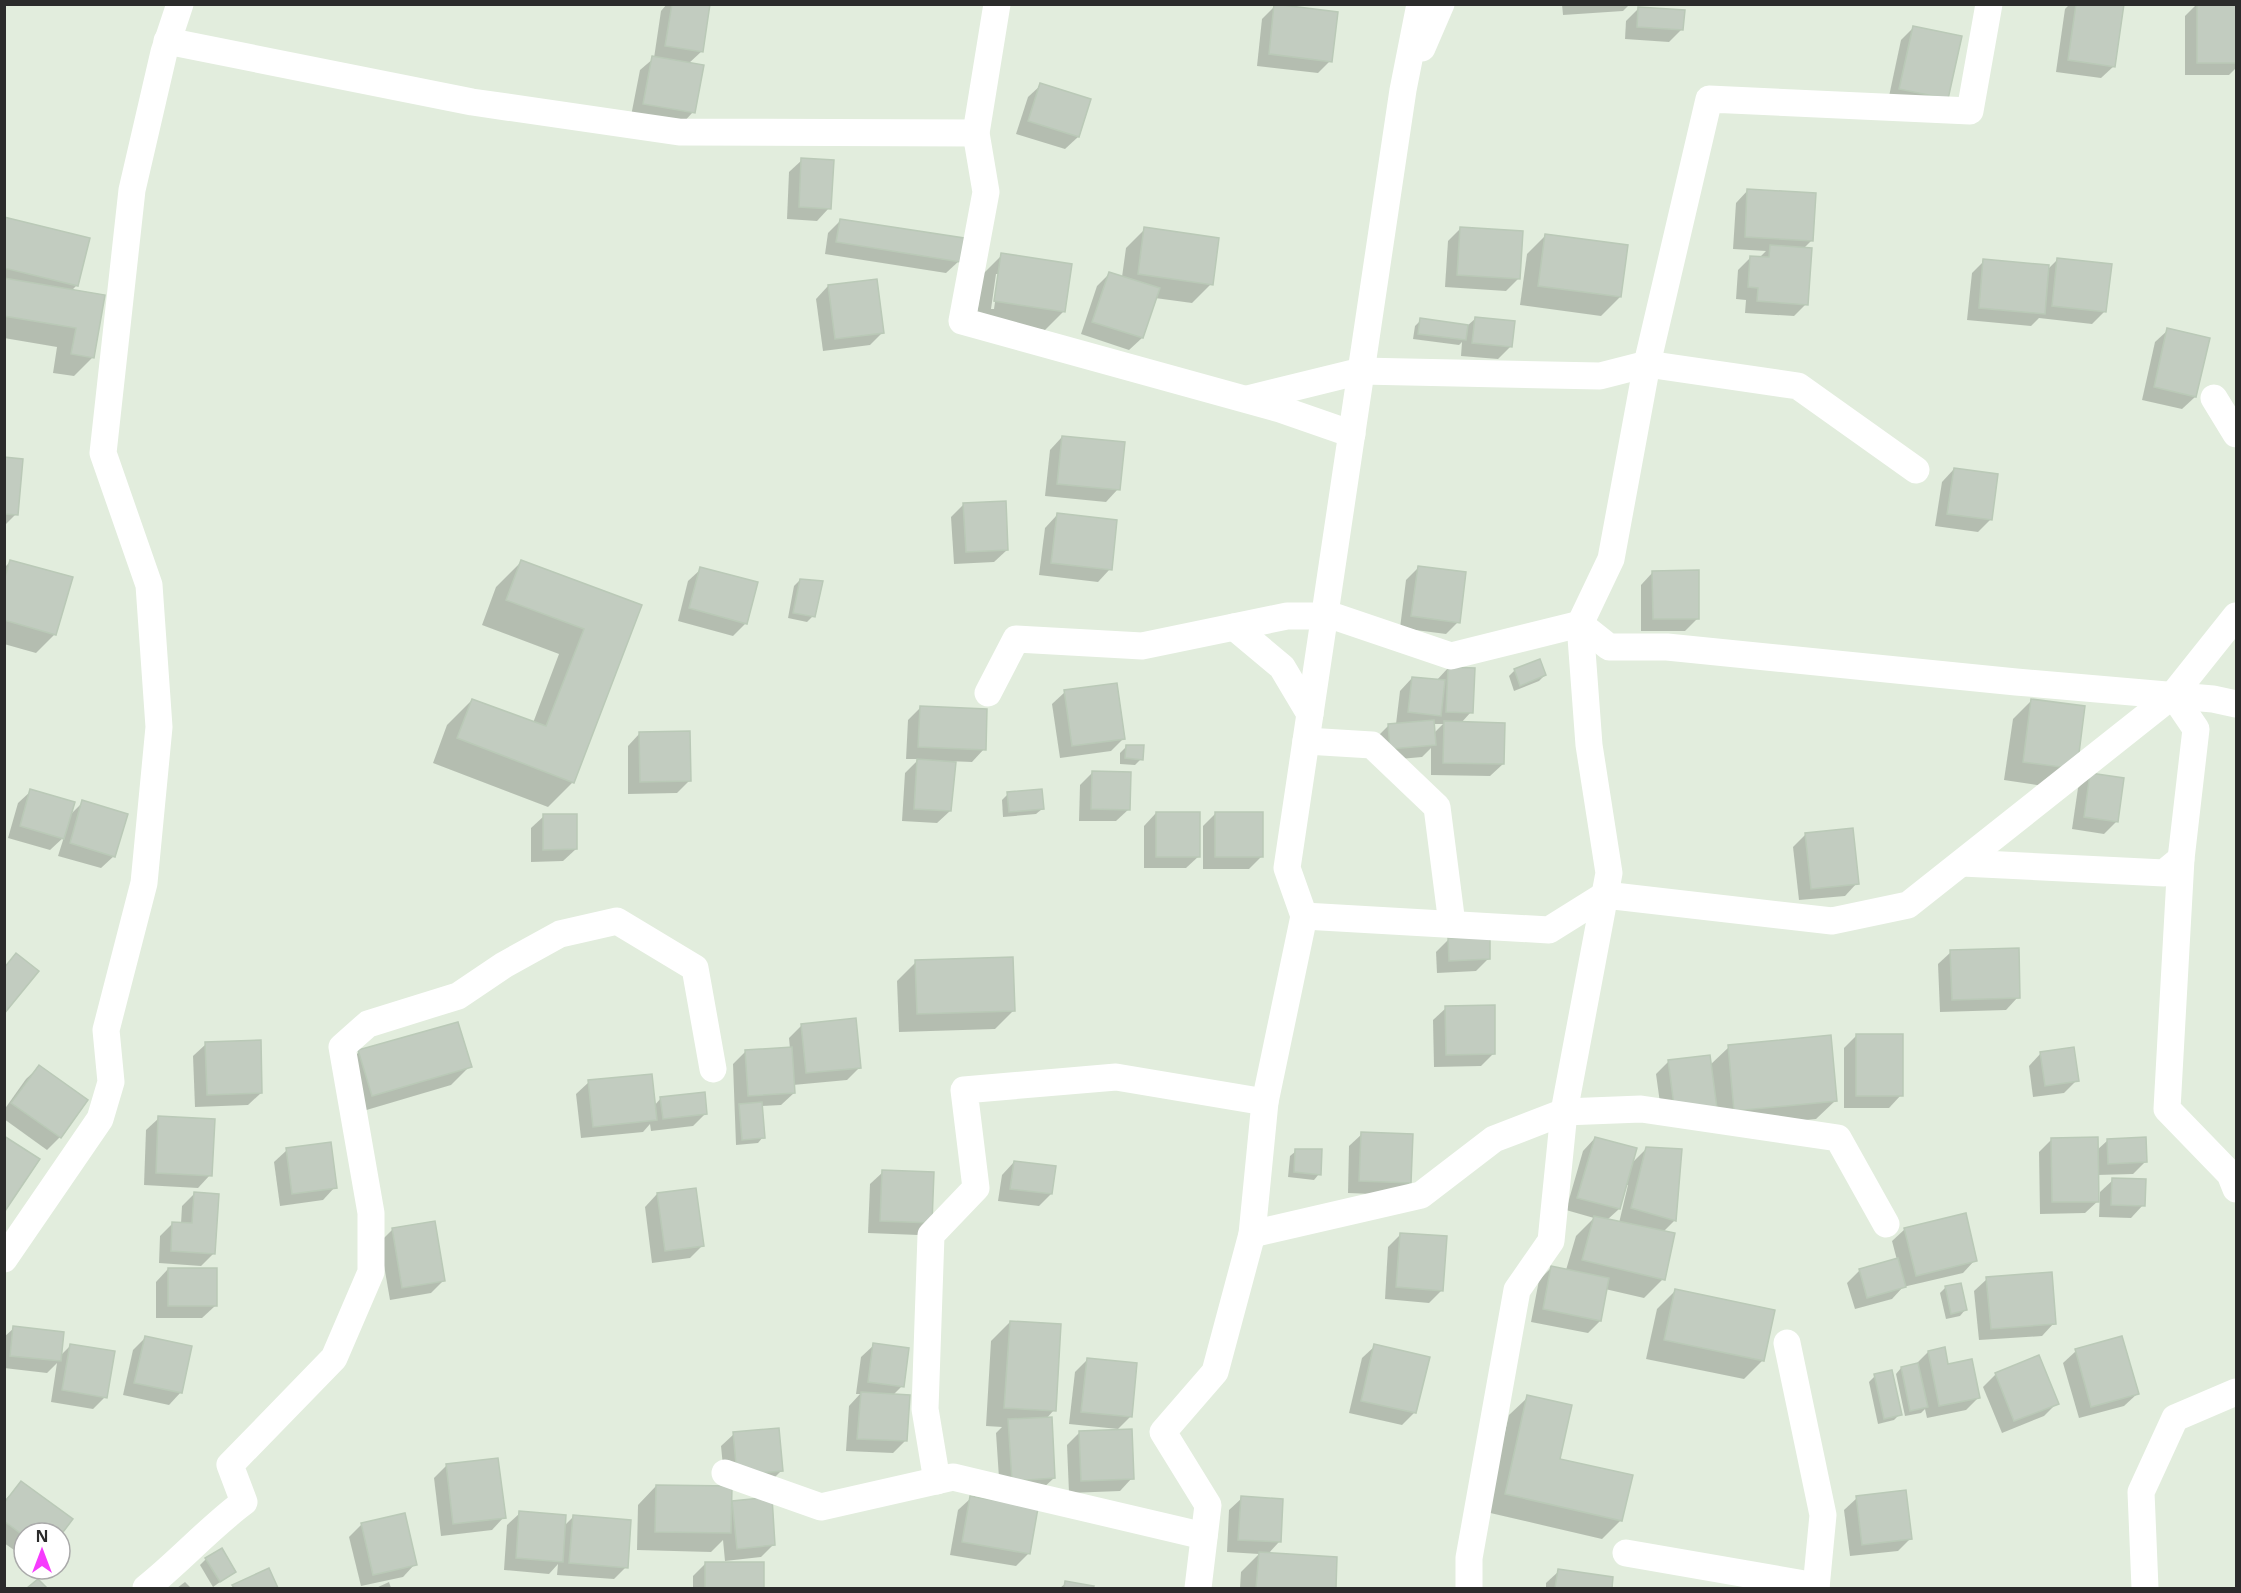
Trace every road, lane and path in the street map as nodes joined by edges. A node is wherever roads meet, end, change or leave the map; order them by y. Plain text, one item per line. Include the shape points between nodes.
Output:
1 (180, 4) edge
2 (997, 4) edge
3 (1420, 4) edge
4 (1441, 4) edge
5 (1989, 4) edge
6 (167, 41) junction
7 (1403, 90) junction
8 (976, 133) junction
9 (1647, 364) junction
10 (1361, 371) junction
11 (2214, 398) dead end
12 (1246, 399) junction
13 (1352, 434) junction
14 (2236, 434) edge
15 (1916, 470) dead end
16 (1325, 616) junction
17 (2236, 616) edge
18 (1580, 624) junction
19 (1234, 627) junction
20 (988, 693) dead end
21 (2173, 695) junction
22 (2236, 704) edge
23 (1310, 714) junction
24 (1306, 741) junction
25 (2181, 859) junction
26 (1962, 863) junction
27 (1605, 895) junction
28 (1304, 916) junction
29 (1452, 924) junction
30 (713, 1069) dead end
31 (1265, 1102) junction
32 (1564, 1112) junction
33 (2236, 1189) edge
34 (1886, 1224) dead end
35 (1252, 1234) junction
36 (4, 1259) edge
37 (1787, 1343) dead end
38 (2236, 1392) edge
39 (725, 1473) dead end
40 (937, 1481) junction
41 (1204, 1536) junction
42 (1626, 1553) dead end
43 (1816, 1587) edge
44 (146, 1588) edge
45 (1198, 1588) edge
46 (1469, 1588) edge
47 (2145, 1588) edge

1 - 6 street
2 - 8 street
3 - 7 street
4 - 7 street
5 - 9 street via 1970,111 1709,99
6 - 8 street via 472,102 679,132
6 - 36 street via 132,190 103,453 149,585 159,727 144,883 106,1030 111,1082 100,1119
7 - 10 street
8 - 12 street via 986,192 962,321
9 - 10 street via 1600,376
9 - 15 street via 1798,386
9 - 18 street via 1611,559
10 - 12 street
10 - 13 street
11 - 14 street
12 - 13 street
13 - 16 street
16 - 18 street via 1451,656
16 - 19 street via 1287,616
16 - 23 street
17 - 21 street
18 - 21 street via 1609,647 1667,647
18 - 27 street via 1589,745 1609,873
19 - 20 street via 1142,646 1016,639
19 - 23 street via 1282,668
21 - 22 street
21 - 25 street via 2196,729
21 - 26 street
23 - 24 street
24 - 28 street via 1287,868
24 - 29 street via 1372,745 1437,807
25 - 26 street via 2164,873
25 - 33 street via 2167,1109 2230,1174
26 - 27 street via 1908,905 1832,921
27 - 29 street via 1549,930
27 - 32 street
28 - 29 street
28 - 31 street
30 - 44 street via 695,968 617,921 560,934 458,996 368,1024 342,1047 371,1213 371,1272 334,1358 230,1465 244,1502
31 - 35 street
31 - 40 street via 1116,1077 964,1090 976,1188 931,1235 925,1409
32 - 34 street via 1641,1109 1838,1138
32 - 35 street via 1494,1139 1421,1195
32 - 46 street via 1551,1241 1517,1290 1469,1558
35 - 41 street via 1215,1372 1163,1432 1208,1505
37 - 43 street via 1823,1515
38 - 47 street via 2175,1418 2141,1492
39 - 40 street via 820,1507
40 - 41 street via 953,1477
41 - 45 street
42 - 43 street

